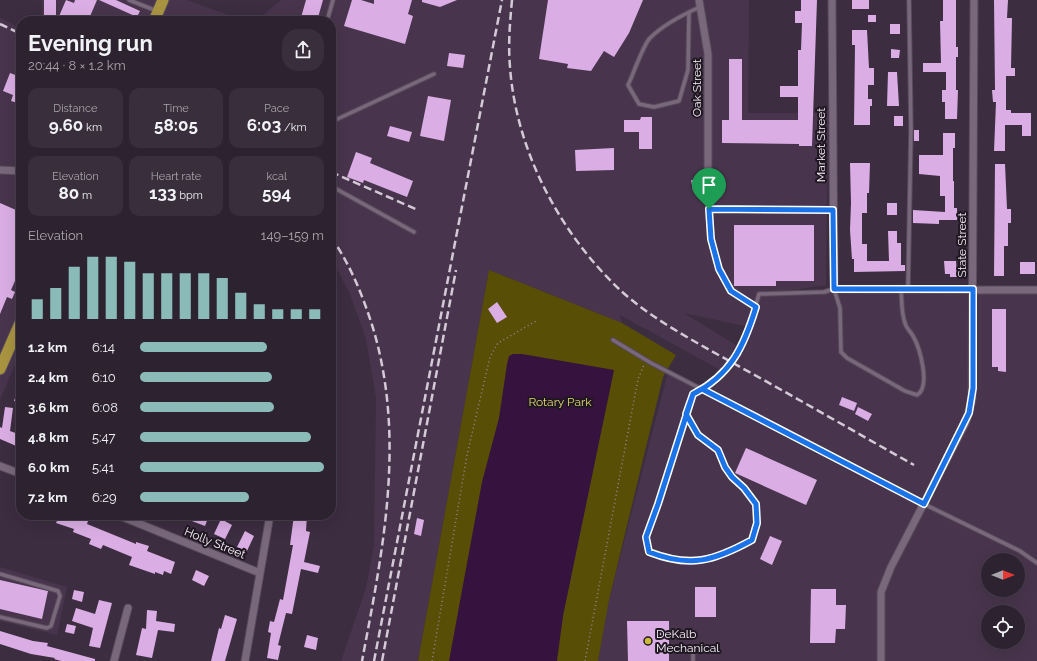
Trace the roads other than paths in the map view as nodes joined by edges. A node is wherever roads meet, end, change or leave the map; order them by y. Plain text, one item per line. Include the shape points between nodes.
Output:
1 (129, 0) edge
2 (163, 0) edge
3 (333, 0) edge
4 (832, 0) edge
5 (909, 0) edge
6 (974, 0) edge
7 (699, 4) edge
8 (689, 12) junction
9 (156, 16) edge
10 (328, 16) edge
11 (434, 74) dead end
12 (336, 120) edge
13 (0, 170) edge
14 (16, 171) edge
15 (708, 176) joint
16 (336, 189) edge
17 (709, 209) junction
18 (833, 210) junction
19 (414, 232) dead end
20 (834, 289) junction
21 (905, 289) junction
22 (973, 289) junction
23 (1037, 290) edge
24 (756, 307) junction
25 (16, 332) edge
26 (613, 340) dead end
27 (0, 369) edge
28 (702, 389) junction
29 (686, 414) junction
30 (0, 466) edge
31 (16, 472) edge
32 (924, 504) junction
33 (130, 520) edge
34 (269, 520) edge
35 (1037, 563) edge
36 (260, 573) junction
37 (0, 574) edge
38 (128, 608) dead end
39 (0, 617) edge
40 (693, 652) dead end
41 (114, 661) edge
42 (245, 661) edge
43 (693, 661) edge
44 (881, 661) edge

1 - 9 lane
2 - 9 main road
3 - 10 lane
4 - 18 street, Market Street
5 - 21 lane via 911,129
6 - 22 street, State Street
7 - 8 lane
7 - 15 street, Oak Street via 708,54
8 - 8 lane via 676,18 649,39 628,86 639,104 654,107 679,101 688,70
11 - 12 lane
13 - 14 street
15 - 17 lane
16 - 19 lane
17 - 18 lane
17 - 24 lane via 711,239 719,269 731,291
18 - 20 street, Market Street
20 - 21 street
20 - 21 lane via 840,308 841,352 847,358 905,391 917,395 924,384 921,355 905,325
20 - 24 lane via 824,292 759,294
21 - 22 street
22 - 23 street
22 - 32 street, State Street via 973,388 969,413
24 - 28 lane via 748,333 732,362 713,383
25 - 27 main road
26 - 28 lane
28 - 29 lane via 693,394
28 - 32 lane
29 - 29 lane via 698,435 718,450 732,477 756,504 757,523 752,540 733,550 696,561 669,560 649,552 646,537
30 - 31 street
32 - 35 lane via 1020,551
32 - 44 street, State Street via 881,592
33 - 36 street, Holly Street
34 - 36 street
36 - 42 street
37 - 39 lane via 48,586 58,591 60,596 51,626 47,628
38 - 41 street
40 - 43 lane

